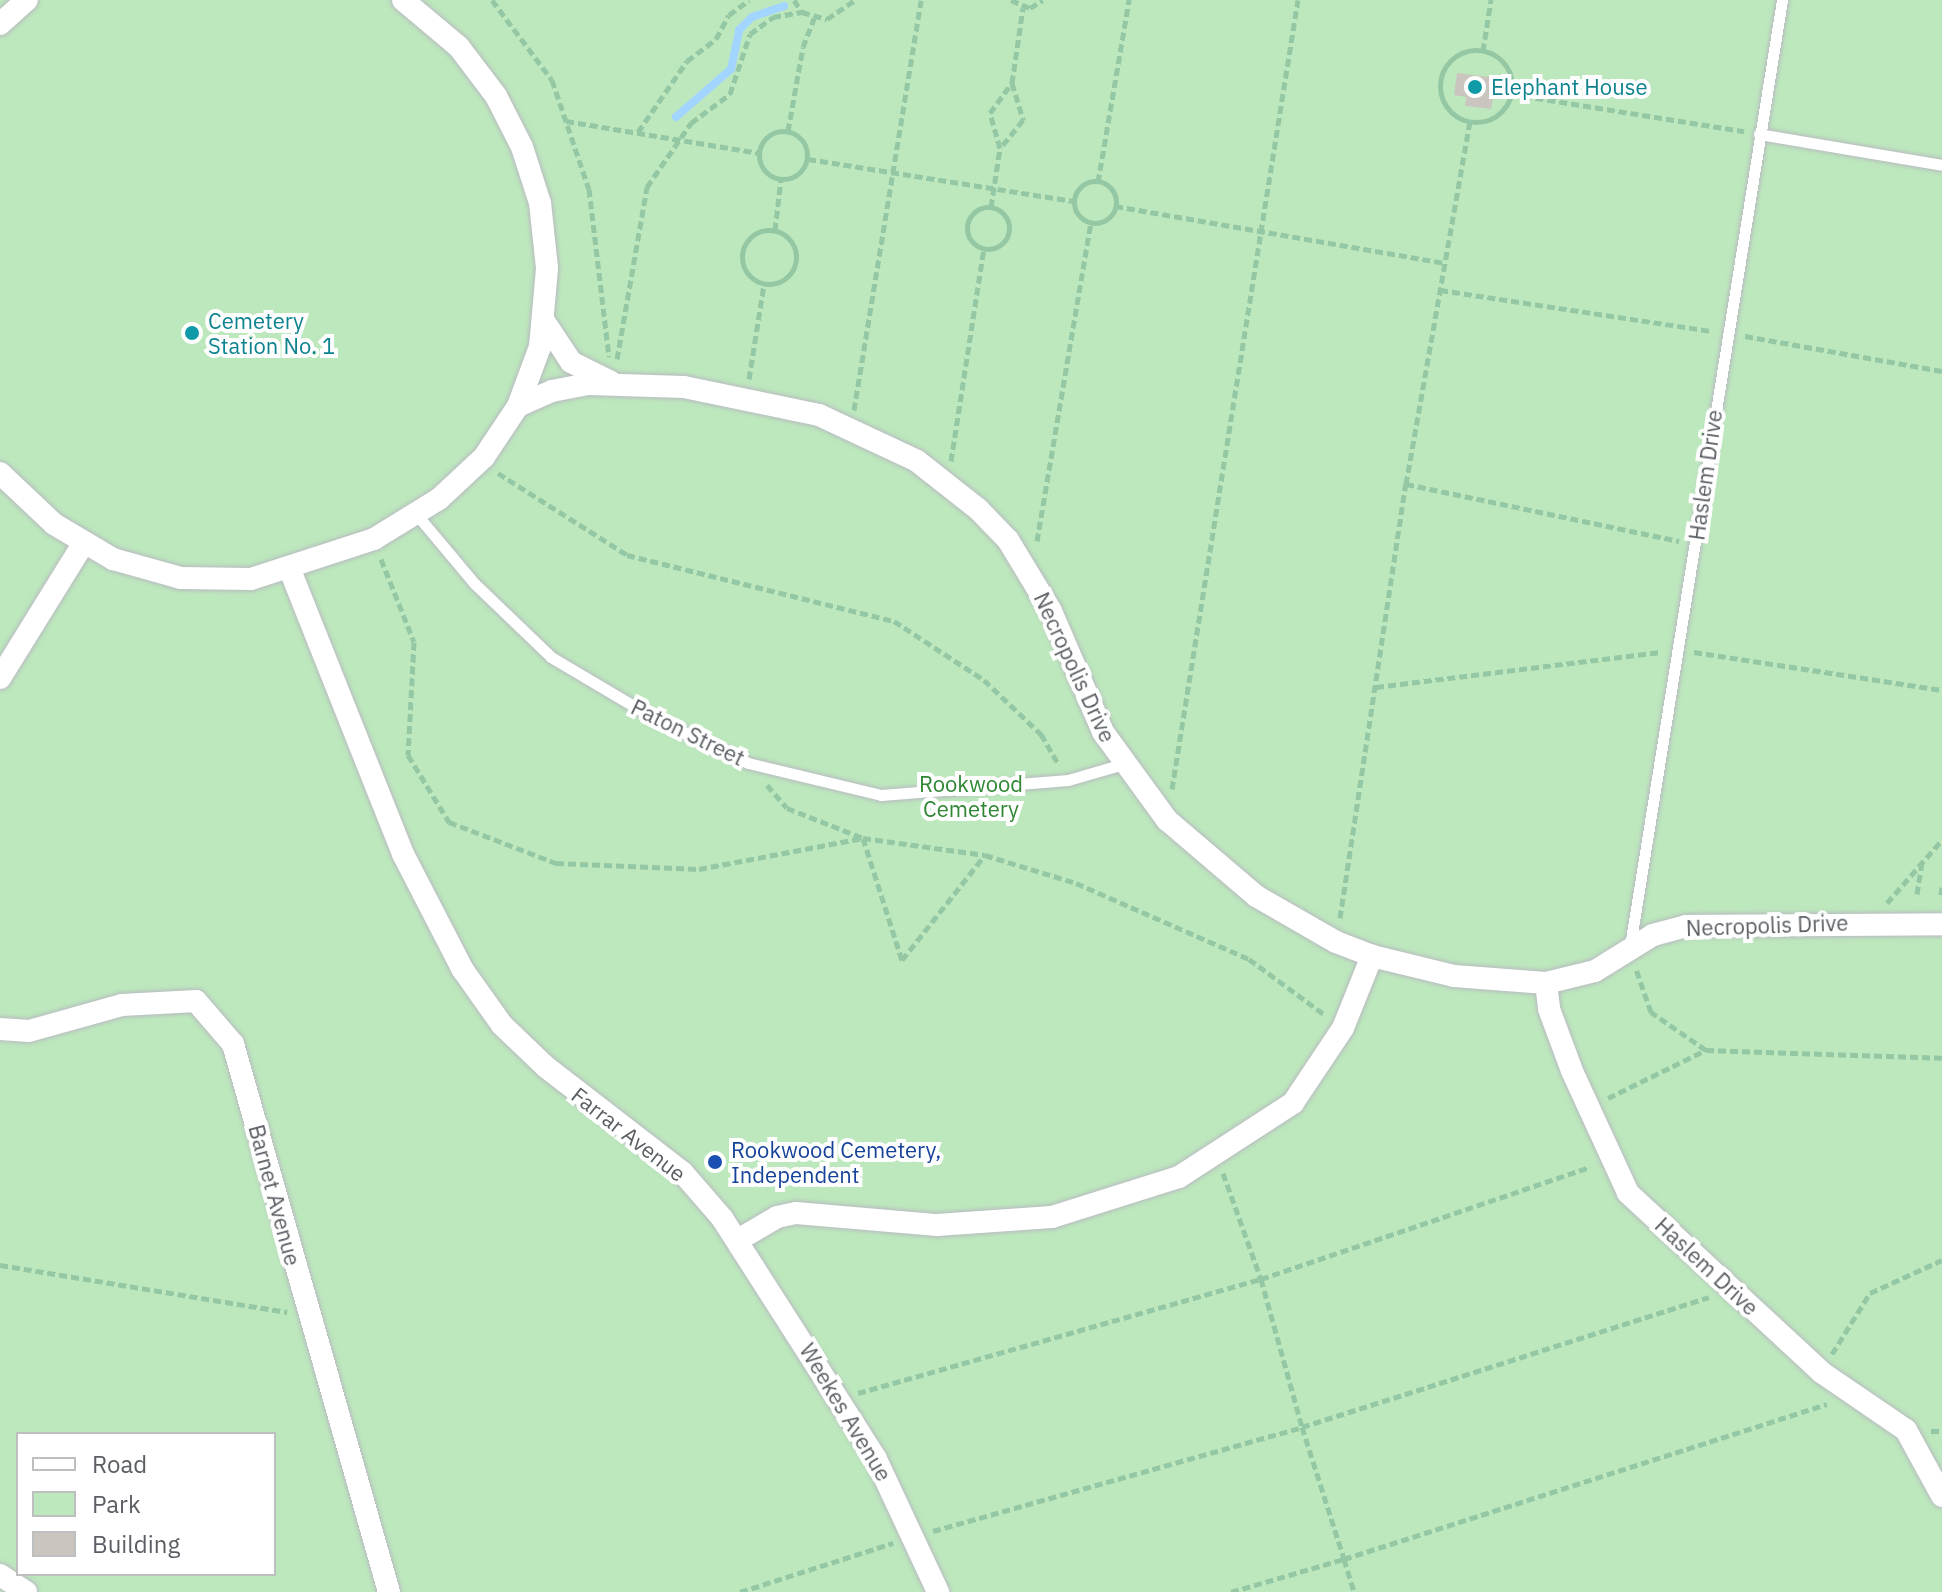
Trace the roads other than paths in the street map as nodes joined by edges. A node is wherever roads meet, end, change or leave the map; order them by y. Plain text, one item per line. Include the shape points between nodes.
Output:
1 (27, 0) edge
2 (403, 0) edge
3 (1782, 0) edge
4 (0, 24) edge
5 (1759, 134) junction
6 (1942, 165) edge
7 (544, 321) junction
8 (612, 383) junction
9 (518, 406) junction
10 (0, 473) edge
11 (417, 515) junction
12 (83, 544) junction
13 (290, 570) junction
14 (0, 678) edge
15 (1123, 764) junction
16 (1942, 924) edge
17 (1630, 951) junction
18 (1372, 956) junction
19 (1546, 983) junction
20 (0, 1029) edge
21 (738, 1240) junction
22 (1942, 1496) edge
23 (0, 1575) edge
24 (26, 1592) edge
25 (389, 1592) edge
26 (938, 1592) edge

1 - 4 street
2 - 7 street via 459,47 496,96 522,147 545,236
3 - 5 lane, Haslem Drive
5 - 6 lane
5 - 17 lane, Haslem Drive
7 - 8 street, Necropolis Drive via 571,362
7 - 9 street via 534,368
8 - 9 street, Necropolis Drive via 552,391
8 - 15 street, Necropolis Drive via 746,396 851,428 947,482 1008,540 1031,576
9 - 11 street via 484,457
10 - 12 street via 26,501
11 - 13 street via 374,539
11 - 15 lane, Paton Street via 475,584 551,657 652,717 748,763 881,795 1068,780
12 - 13 street via 149,572 181,578 251,579
12 - 14 street
13 - 21 street, Farrar Avenue via 378,796 431,915 463,970 502,1025 586,1101 683,1173
15 - 18 street, Necropolis Drive via 1167,820 1256,896 1336,942
16 - 17 street, Necropolis Drive via 1686,926 1653,935
17 - 19 street, Necropolis Drive via 1595,971
18 - 19 street, Necropolis Drive via 1454,976
18 - 21 street via 1343,1028 1293,1103 1179,1177 1052,1217 937,1225 796,1213 777,1217
19 - 22 street, Haslem Drive via 1557,1034 1628,1193 1821,1372 1906,1430
20 - 25 street, Barnet Avenue via 29,1031 122,1005 196,1001 233,1044
21 - 26 street, Weekes Avenue via 839,1398 916,1536
23 - 24 street

